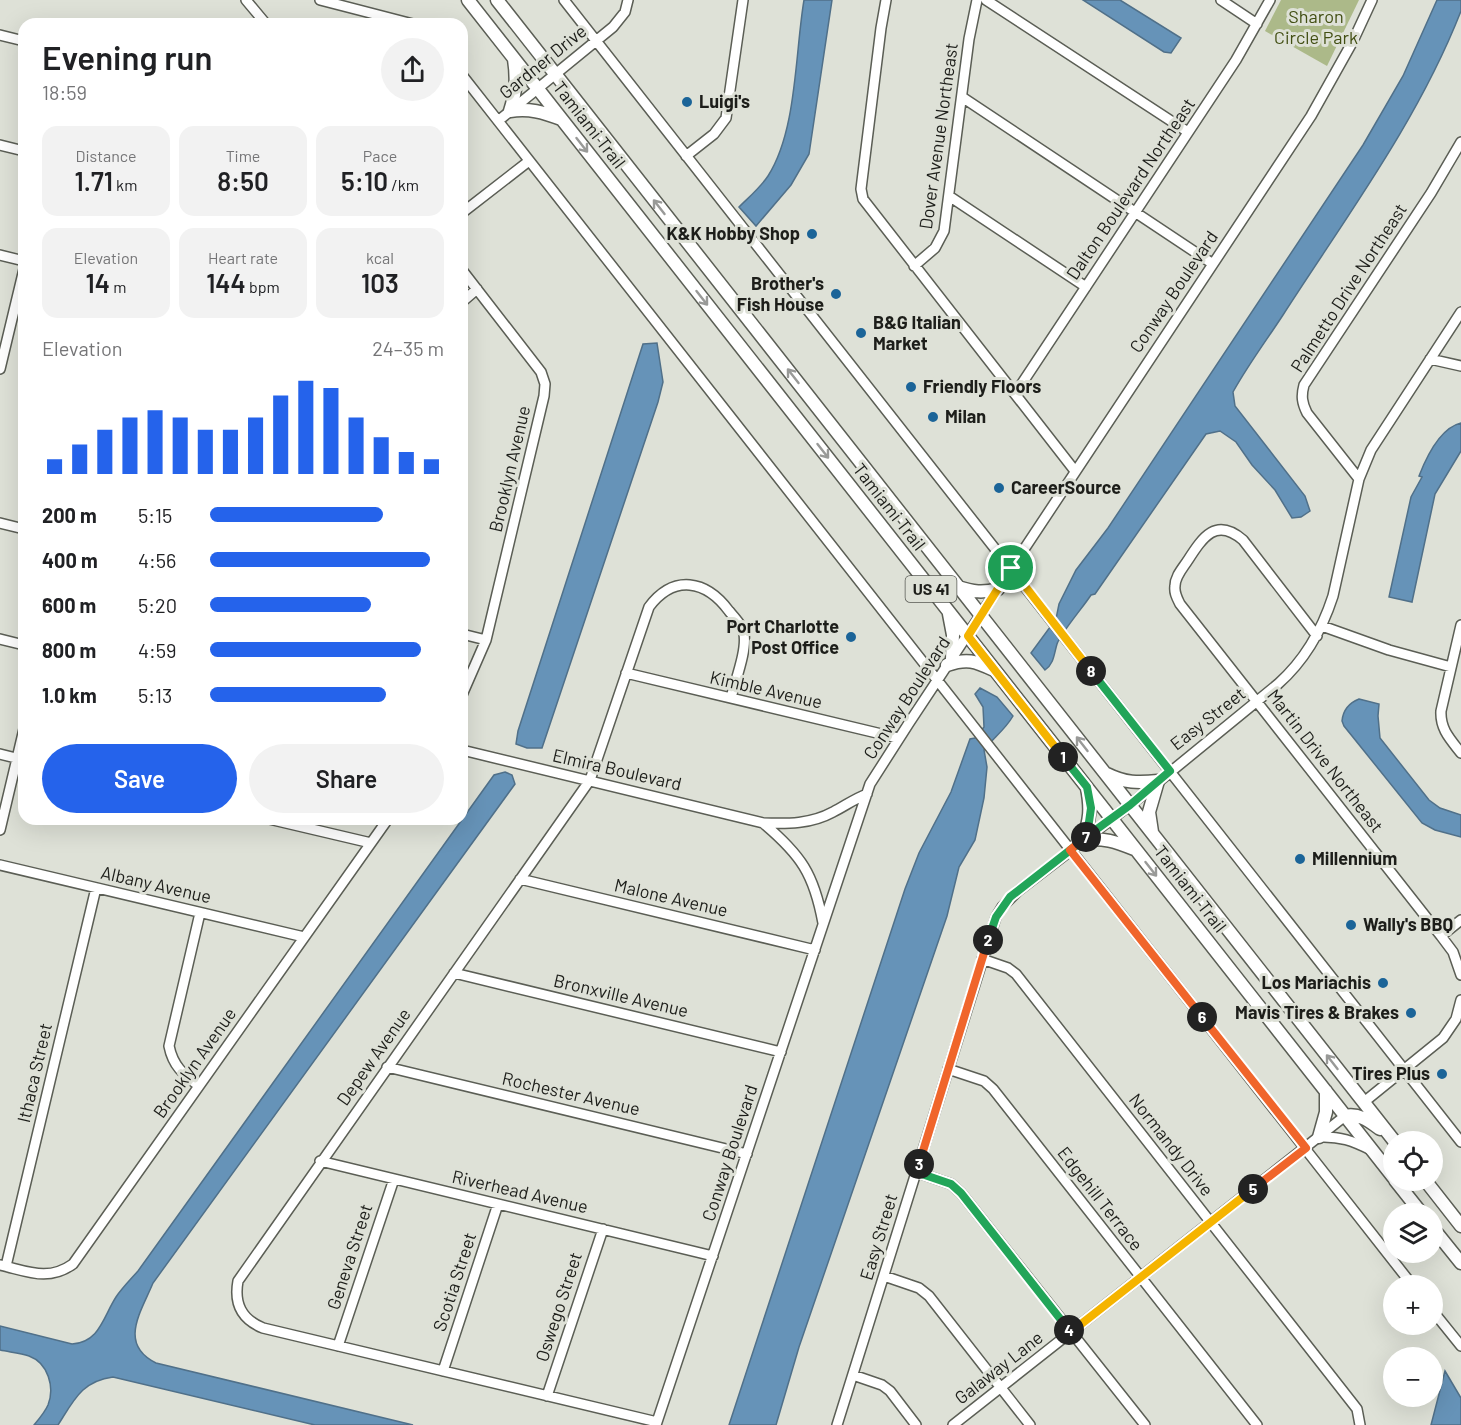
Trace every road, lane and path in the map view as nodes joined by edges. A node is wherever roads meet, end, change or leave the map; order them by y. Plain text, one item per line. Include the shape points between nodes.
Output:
1 (246, 0) edge
2 (320, 0) edge
3 (468, 0) edge
4 (497, 0) edge
5 (564, 0) edge
6 (628, 0) edge
7 (743, 0) edge
8 (886, 0) edge
9 (977, 0) edge
10 (986, 0) edge
11 (1221, 0) edge
12 (1270, 0) edge
13 (1372, 0) edge
14 (261, 18) edge
15 (390, 18) edge
16 (1257, 24) junction
17 (0, 35) edge
18 (18, 40) edge
19 (596, 41) junction
20 (513, 58) junction
21 (555, 74) junction
22 (468, 83) edge
23 (537, 88) junction
24 (962, 97) junction
25 (510, 111) junction
26 (561, 119) junction
27 (498, 121) junction
28 (1188, 132) junction
29 (1461, 142) edge
30 (0, 145) edge
31 (18, 150) edge
32 (686, 156) junction
33 (529, 161) junction
34 (949, 196) junction
35 (468, 208) edge
36 (1135, 213) junction
37 (0, 255) edge
38 (18, 260) edge
39 (1213, 264) junction
40 (914, 266) junction
41 (468, 278) edge
42 (1086, 287) junction
43 (477, 289) junction
44 (18, 294) edge
45 (468, 297) edge
46 (1461, 312) edge
47 (1430, 359) junction
48 (1461, 366) edge
49 (0, 369) edge
50 (1015, 394) junction
51 (1075, 471) junction
52 (1359, 479) junction
53 (0, 523) edge
54 (18, 528) edge
55 (1011, 568) junction
56 (957, 586) junction
57 (998, 589) junction
58 (948, 610) junction
59 (980, 615) junction
60 (1461, 625) edge
61 (1322, 626) junction
62 (468, 636) edge
63 (968, 636) junction
64 (1317, 636) junction
65 (0, 639) edge
66 (486, 640) junction
67 (18, 644) edge
68 (949, 662) junction
69 (1451, 667) junction
70 (996, 671) junction
71 (626, 673) junction
72 (937, 680) junction
73 (468, 681) edge
74 (731, 698) junction
75 (1257, 702) junction
76 (898, 738) junction
77 (468, 751) edge
78 (1461, 753) edge
79 (0, 754) edge
80 (18, 758) edge
81 (18, 766) edge
82 (1170, 771) junction
83 (1105, 773) junction
84 (590, 780) junction
85 (1158, 781) junction
86 (1087, 787) junction
87 (867, 794) junction
88 (1130, 805) junction
89 (1112, 818) junction
90 (763, 823) junction
91 (294, 825) edge
92 (384, 825) edge
93 (0, 830) edge
94 (1153, 833) junction
95 (1083, 840) junction
96 (370, 843) junction
97 (1070, 850) junction
98 (1136, 850) junction
99 (0, 865) edge
100 (520, 879) junction
101 (96, 888) junction
102 (200, 913) junction
103 (1461, 920) edge
104 (823, 925) junction
105 (1441, 936) junction
106 (304, 937) junction
107 (815, 950) junction
108 (982, 959) junction
109 (453, 973) junction
110 (1461, 975) edge
111 (1461, 1000) edge
112 (781, 1052) junction
113 (387, 1067) junction
114 (948, 1069) junction
115 (1404, 1069) junction
116 (199, 1086) junction
117 (1326, 1091) junction
118 (1364, 1102) junction
119 (1345, 1116) junction
120 (1387, 1131) edge
121 (1383, 1132) edge
122 (1319, 1137) junction
123 (1461, 1142) edge
124 (1306, 1148) junction
125 (1372, 1151) junction
126 (747, 1154) junction
127 (320, 1161) junction
128 (1383, 1165) edge
129 (916, 1172) junction
130 (394, 1179) junction
131 (1404, 1191) edge
132 (1434, 1191) edge
133 (1413, 1203) edge
134 (498, 1204) junction
135 (1211, 1222) junction
136 (1461, 1226) edge
137 (603, 1229) junction
138 (1443, 1241) edge
139 (713, 1256) junction
140 (1461, 1263) edge
141 (3, 1265) edge
142 (1404, 1275) edge
143 (884, 1276) junction
144 (1141, 1277) junction
145 (1443, 1324) edge
146 (1071, 1332) junction
147 (338, 1346) junction
148 (1461, 1346) edge
149 (443, 1371) junction
150 (853, 1375) junction
151 (1000, 1388) junction
152 (547, 1396) junction
153 (657, 1424) edge
154 (837, 1425) edge
155 (916, 1425) edge
156 (953, 1425) edge
157 (1030, 1425) edge
158 (1145, 1425) edge
159 (1257, 1425) edge
160 (1360, 1425) edge

1 - 14 street
2 - 15 street
3 - 20 main road, Tamiami Trail / US 41
4 - 21 main road, Tamiami Trail / US 41
5 - 19 street
6 - 19 street, Gardner Drive via 620,20
7 - 32 street via 726,118 714,134
8 - 40 street via 861,189 868,207
9 - 24 street, Dover Avenue Northeast
10 - 28 street
11 - 16 street
12 - 16 street, Dalton Boulevard Northeast
13 - 39 street, Conway Boulevard via 1311,116
16 - 28 street, Dalton Boulevard Northeast
17 - 18 street
19 - 21 street, Gardner Drive
19 - 32 street
20 - 23 main road, Tamiami Trail / US 41
20 - 25 main road via 517,80
21 - 23 street, Gardner Drive
56 -> 21 main road, Tamiami Trail / US 41
22 - 27 street
23 - 25 street, Gardner Drive
23 - 26 main road, Tamiami Trail / US 41
24 - 34 street, Dover Avenue Northeast
24 - 36 street
25 - 26 main road via 541,111
25 - 27 street, Gardner Drive
26 -> 58 main road, Tamiami Trail / US 41
27 - 33 street
28 - 36 street, Dalton Boulevard Northeast
29 - 52 street, Palmetto Drive Northeast via 1301,394 1307,413
30 - 31 street
32 - 55 street
33 - 35 street
33 - 72 street
34 - 40 street, Dover Avenue Northeast via 941,240
34 - 42 street
36 - 39 street
36 - 42 street, Dalton Boulevard Northeast
37 - 38 street
39 - 51 street, Conway Boulevard
40 - 50 street
41 - 43 street, Brooklyn Avenue
42 - 50 street, Dalton Boulevard Northeast
43 - 45 street
43 - 66 street, Brooklyn Avenue via 541,372 545,384
44 - 49 street
46 - 47 street, Easy Street
47 - 48 street
47 - 52 street, Easy Street via 1376,441
50 - 51 street
51 - 55 street, Conway Boulevard
52 - 61 street, Easy Street via 1334,596
53 - 54 street
55 - 57 street, Conway Boulevard
55 - 82 street
56 - 57 main road via 974,592
56 - 59 main road, Tamiami Trail / US 41
57 - 59 street, Conway Boulevard
58 - 63 main road, Tamiami Trail / US 41
58 - 68 main road via 953,635
59 - 63 street, Conway Boulevard
83 -> 59 main road, Tamiami Trail / US 41
60 - 69 street
61 - 64 street, Easy Street
61 - 69 street
62 - 66 street
63 - 68 street, Conway Boulevard
63 - 70 main road, Tamiami Trail / US 41
64 - 75 street, Easy Street via 1286,678
64 - 75 street, Martin Drive Northeast via 1235,532 1215,530 1207,534 1177,576 1176,596
65 - 67 street
66 - 73 street, Brooklyn Avenue
68 - 70 main road via 969,661
68 - 72 street, Conway Boulevard
69 - 78 street via 1440,722
70 - 86 main road, Tamiami Trail / US 41
71 - 74 street, Kimble Avenue
71 - 74 street, Depew Avenue via 656,597 678,586 703,587 723,602 744,635
71 - 84 street, Depew Avenue
72 - 76 street, Conway Boulevard
72 - 97 street
74 - 76 street, Kimble Avenue
75 - 82 street, Easy Street
75 - 105 street, Martin Drive Northeast
76 - 87 street, Conway Boulevard
77 - 84 street, Elmira Boulevard
79 - 80 street
81 - 93 street
82 - 85 street, Easy Street
82 - 115 street
83 - 85 main road via 1136,783
83 - 88 main road, Tamiami Trail / US 41
84 - 90 street, Elmira Boulevard
84 - 100 street, Depew Avenue
85 - 88 street, Easy Street
85 - 94 main road via 1149,812
86 - 89 main road, Tamiami Trail / US 41
86 - 95 main road via 1091,808
87 - 90 street, Elmira Boulevard via 815,820
87 - 104 street, Conway Boulevard
88 - 89 street, Easy Street
88 - 94 main road, Tamiami Trail / US 41
89 - 95 street, Easy Street
89 - 98 main road, Tamiami Trail / US 41
90 - 104 street, Elmira Boulevard via 803,863
91 - 96 street
92 - 96 street, Brooklyn Avenue
118 -> 94 main road, Tamiami Trail / US 41
95 - 97 street, Easy Street
95 - 98 main road via 1112,840
96 - 106 street, Brooklyn Avenue
97 - 108 street, Easy Street via 1002,907
97 - 124 street
98 -> 117 main road, Tamiami Trail / US 41
99 - 101 street, Albany Avenue
100 - 107 street, Malone Avenue
100 - 109 street, Depew Avenue
101 - 102 street, Albany Avenue
101 - 141 street, Ithaca Street
102 - 106 street, Albany Avenue
102 - 116 street via 170,1046 178,1069
103 - 105 street
104 - 107 street, Conway Boulevard
105 - 110 street, Martin Drive Northeast via 1453,952
106 - 116 street, Brooklyn Avenue
107 - 112 street, Conway Boulevard
108 - 114 street, Easy Street
108 - 135 street, Normandy Drive via 1016,974
109 - 112 street, Bronxville Avenue
109 - 113 street, Depew Avenue
111 - 115 street via 1443,1038
112 - 126 street, Conway Boulevard
113 - 126 street, Rochester Avenue
113 - 127 street, Depew Avenue
114 - 129 street, Easy Street
114 - 144 street, Edgehill Terrace via 984,1081 993,1089
115 - 118 street
115 - 123 street
116 - 141 street, Brooklyn Avenue via 73,1264 51,1275
117 - 119 main road, Tamiami Trail / US 41
117 - 122 main road via 1326,1112
118 - 120 main road, Tamiami Trail / US 41
119 - 121 main road via 1362,1117
119 - 122 street, Galaway Lane
119 - 125 main road, Tamiami Trail / US 41
122 - 124 street, Galaway Lane
122 - 125 street via 1348,1139
124 - 135 street, Galaway Lane
124 - 142 street
125 - 128 main road, Tamiami Trail / US 41
126 - 139 street, Conway Boulevard
127 - 130 street, Riverhead Avenue
127 - 147 street, Depew Avenue via 237,1281 236,1293 238,1306 254,1324
129 - 143 street, Easy Street
129 - 146 street via 951,1184 961,1193
130 - 134 street, Riverhead Avenue
130 - 147 street, Geneva Street
131 - 133 main road, Tamiami Trail / US 41
132 - 136 main road
134 - 137 street, Riverhead Avenue
134 - 149 street, Scotia Street
135 - 144 street, Galaway Lane
135 - 160 street, Normandy Drive via 1357,1409
137 - 139 street, Riverhead Avenue
137 - 152 street, Oswego Street
138 - 140 main road
139 - 153 street, Conway Boulevard
143 - 150 street, Easy Street
143 - 151 street via 919,1288 928,1296
144 - 146 street, Galaway Lane
144 - 159 street, Edgehill Terrace
145 - 148 street
146 - 151 street, Galaway Lane
146 - 158 street
147 - 149 street, Depew Avenue
149 - 152 street, Depew Avenue
150 - 154 street, Easy Street
150 - 155 street via 890,1391
151 - 156 street, Galaway Lane
151 - 157 street
152 - 153 street, Depew Avenue

